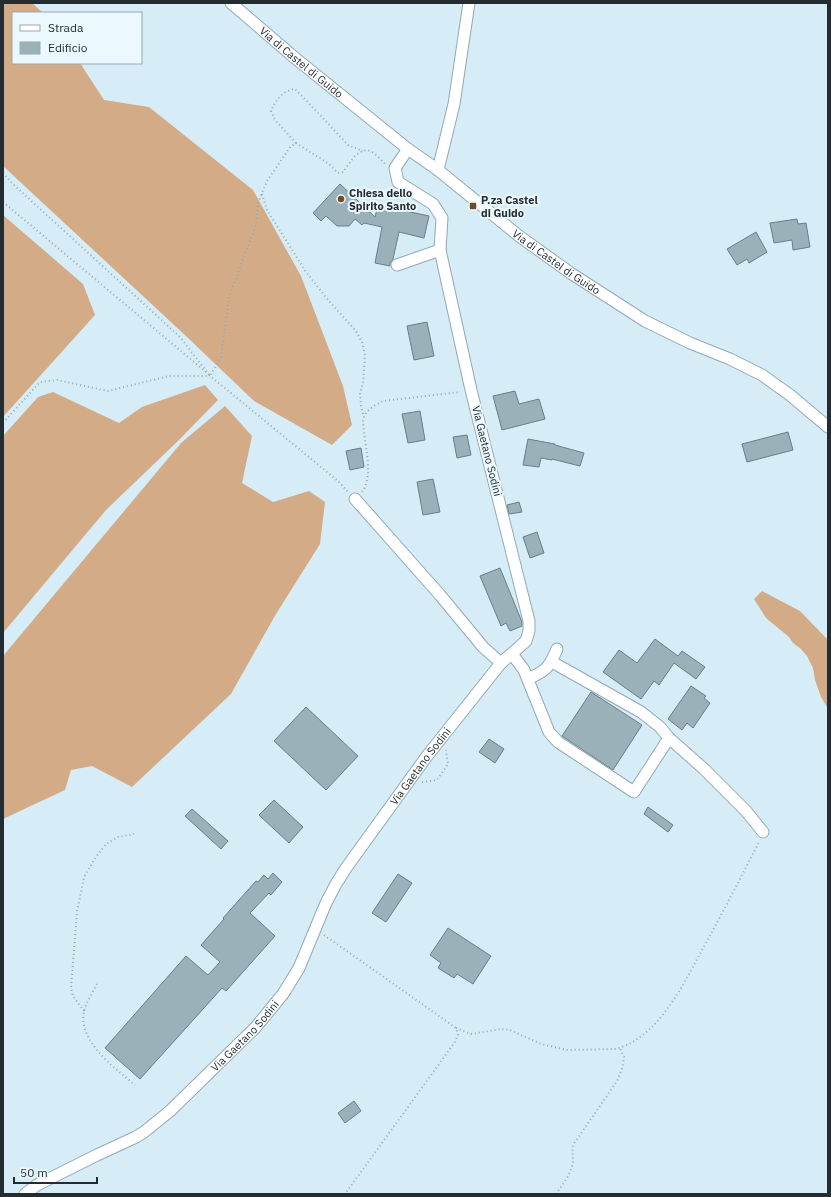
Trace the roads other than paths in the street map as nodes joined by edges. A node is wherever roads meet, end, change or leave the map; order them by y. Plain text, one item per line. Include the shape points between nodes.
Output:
1 (231, 3) edge
2 (469, 3) edge
3 (408, 149) junction
4 (438, 170) junction
5 (440, 250) junction
6 (397, 265) dead end
7 (828, 427) edge
8 (355, 499) road end
9 (558, 649) dead end
10 (512, 654) junction
11 (552, 662) junction
12 (501, 663) junction
13 (528, 679) junction
14 (669, 738) junction
15 (763, 832) road end
16 (25, 1194) edge

1 - 3 street, Via di Castel di Guido via 294,58
2 - 4 street via 454,104
3 - 4 street, Via di Castel di Guido
3 - 5 street, Via Gaetano Sodini via 395,168 398,182 433,204 442,218
4 - 7 street, Via di Castel di Guido via 519,236 599,292 645,321 762,375
5 - 6 street
5 - 10 street, Via Gaetano Sodini via 471,390 530,624 526,641
8 - 12 street via 483,647
9 - 11 street
10 - 12 street, Via Gaetano Sodini
10 - 13 street
11 - 13 street via 544,671
11 - 14 street via 641,712
12 - 16 street, Via Gaetano Sodini via 409,780 336,884 299,968 283,994 255,1028 154,1125 136,1137 37,1185
13 - 14 street via 549,732 558,742 634,792
14 - 15 street via 746,811

